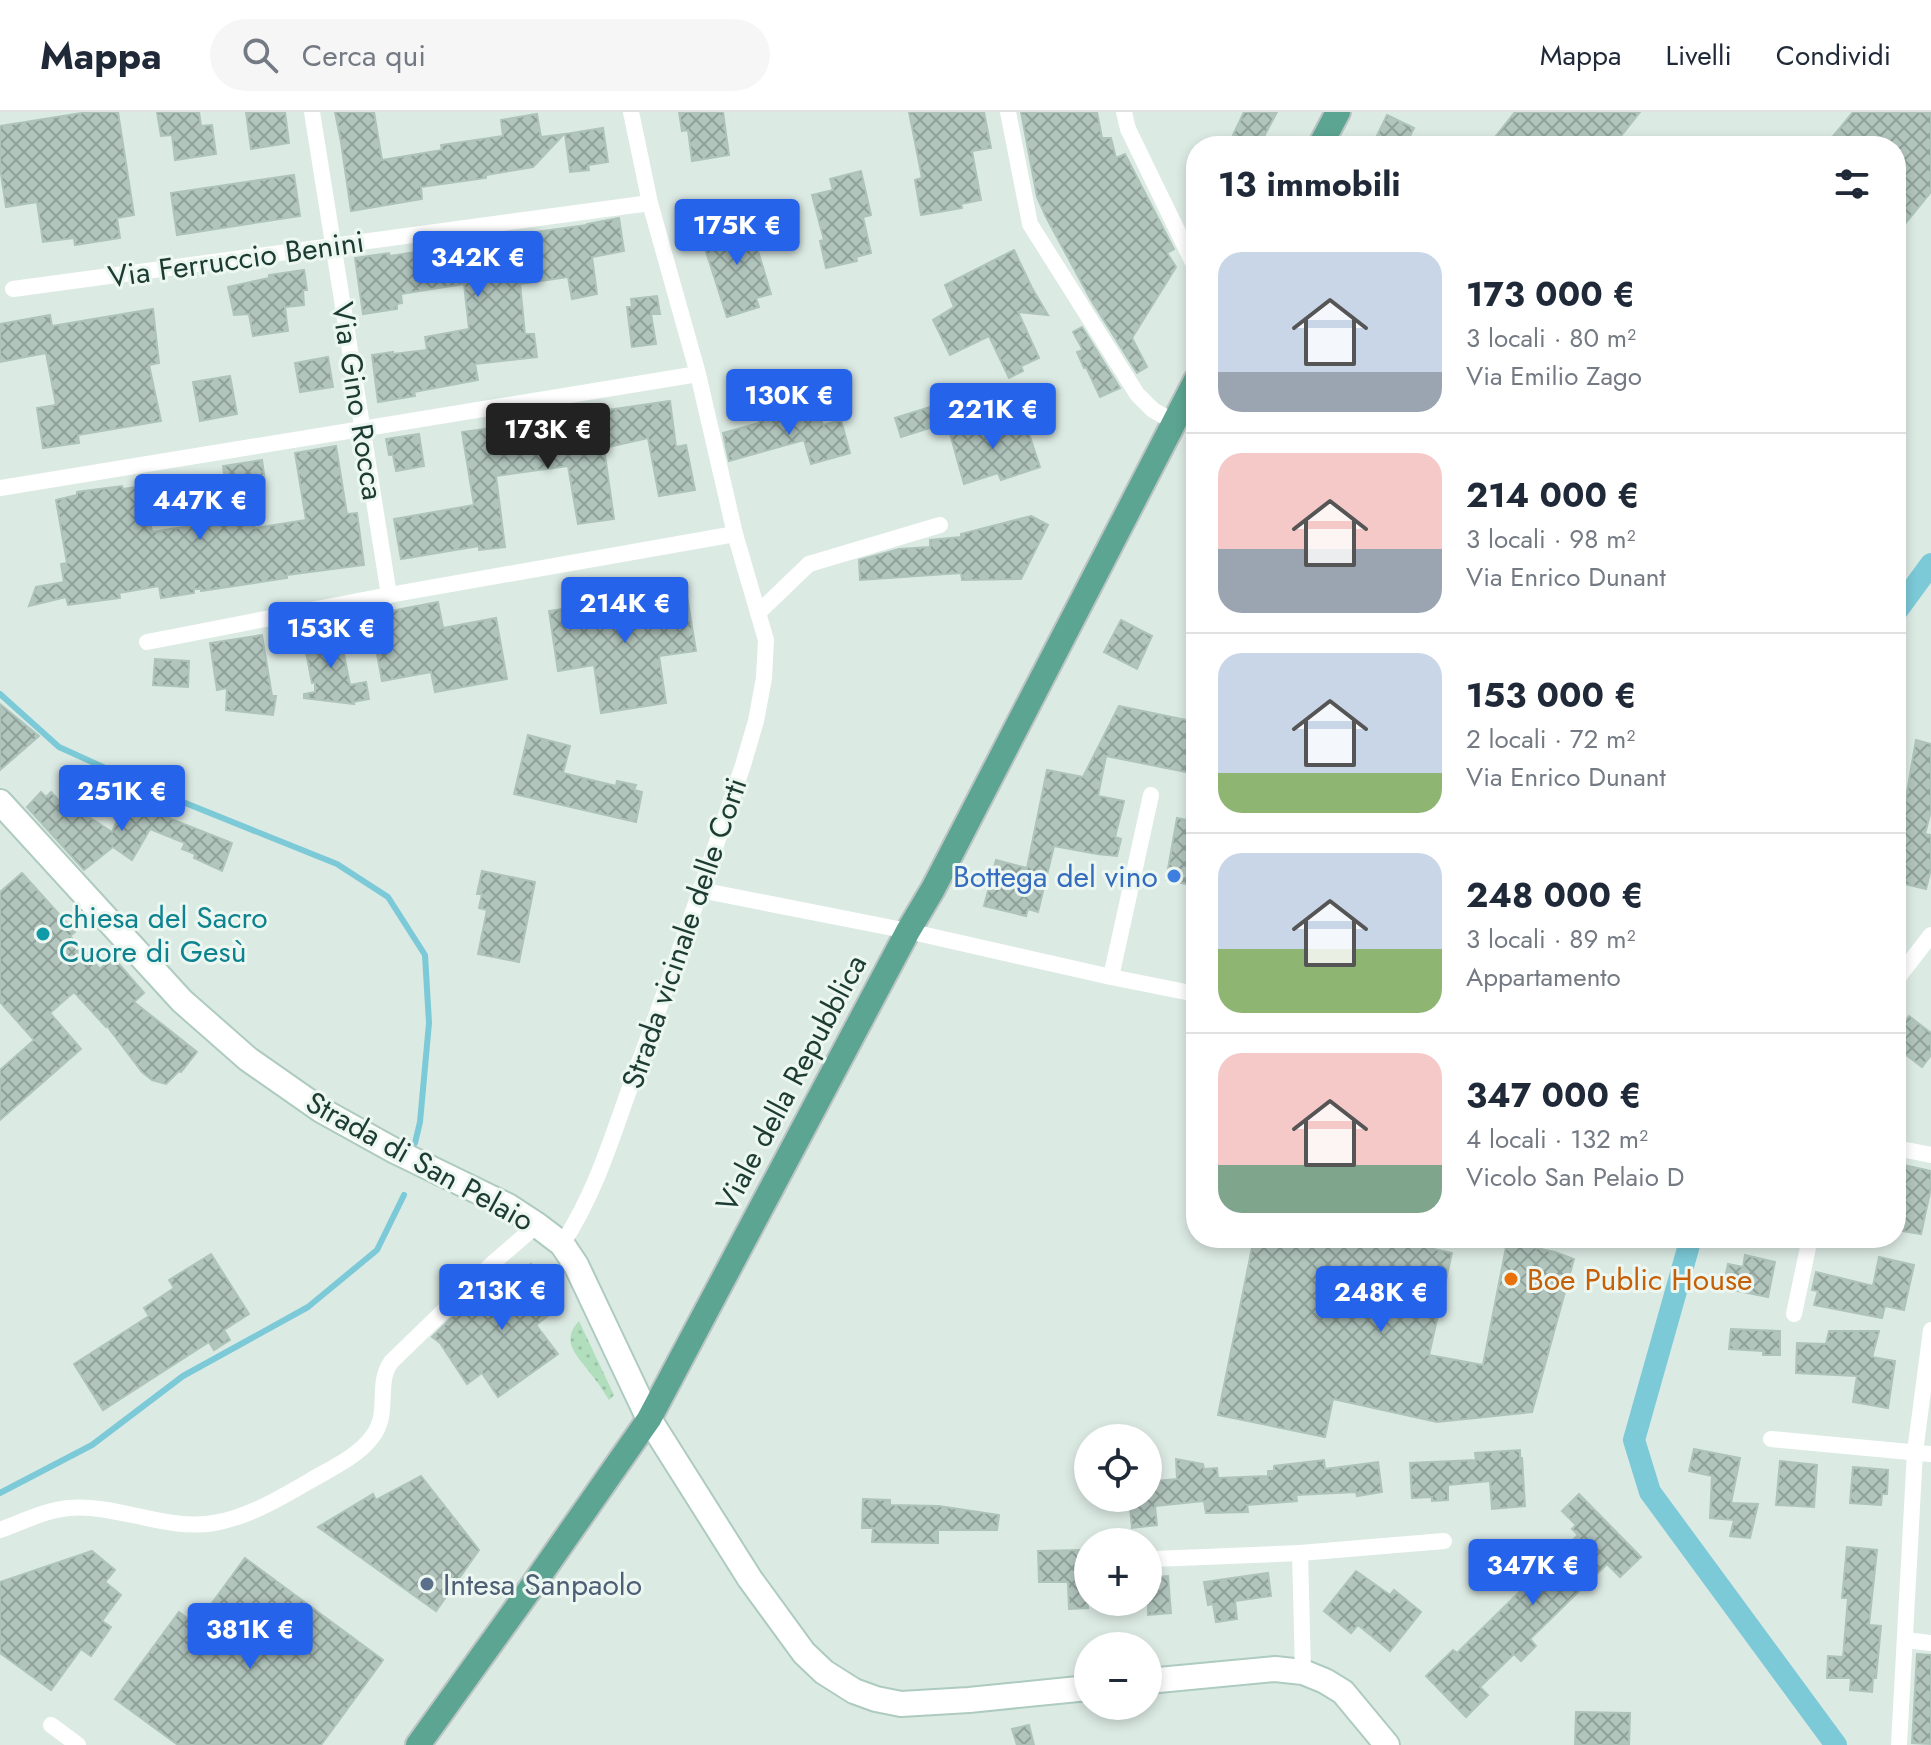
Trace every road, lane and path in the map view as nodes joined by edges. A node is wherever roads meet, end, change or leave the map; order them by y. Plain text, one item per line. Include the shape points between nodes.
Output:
1 (312, 112) edge
2 (631, 112) edge
3 (1008, 112) edge
4 (1124, 112) edge
5 (1338, 112) edge
6 (1325, 136) edge
7 (650, 203) junction
8 (333, 247) junction
9 (1186, 248) edge
10 (13, 289) dead end
11 (698, 374) junction
12 (1186, 399) edge
13 (1174, 422) junction
14 (362, 429) junction
15 (0, 488) edge
16 (940, 525) dead end
17 (735, 534) junction
18 (389, 595) junction
19 (758, 613) junction
20 (147, 642) dead end
21 (1151, 795) dead end
22 (0, 802) edge
23 (700, 890) junction
24 (908, 931) junction
25 (1931, 935) edge
26 (1906, 967) edge
27 (1111, 977) junction
28 (1186, 992) edge
29 (1906, 1150) edge
30 (1931, 1155) edge
31 (537, 1225) junction
32 (562, 1244) junction
33 (1808, 1248) edge
34 (1794, 1314) dead end
35 (1931, 1330) edge
36 (649, 1419) junction
37 (1771, 1439) dead end
38 (1923, 1453) edge
39 (0, 1530) edge
40 (1444, 1541) dead end
41 (1300, 1553) junction
42 (1162, 1559) edge
43 (1905, 1640) junction
44 (1931, 1643) edge
45 (1303, 1672) junction
46 (1162, 1680) edge
47 (1074, 1689) edge
48 (51, 1725) dead end
49 (78, 1745) edge
50 (418, 1745) edge
51 (1387, 1745) edge
52 (1899, 1745) edge

1 - 8 street, Via Gino Rocca
2 - 7 street, Strada vicinale delle Corti
3 - 13 street via 1030,224 1137,394
4 - 9 street
5 - 6 main road
7 - 8 street, Via Ferruccio Benini
7 - 11 street, Strada vicinale delle Corti
8 - 10 street, Via Ferruccio Benini
8 - 14 street, Via Gino Rocca
11 - 14 street
11 - 17 street, Strada vicinale delle Corti
12 - 13 main road, Viale della Repubblica
13 - 24 main road, Viale della Repubblica
14 - 15 street
14 - 18 street, Via Gino Rocca
16 - 19 street via 809,564
17 - 18 street
17 - 19 street, Strada vicinale delle Corti
18 - 20 street
19 - 23 street, Strada vicinale delle Corti via 766,640 756,721
21 - 27 street
22 - 31 main road, Strada di San Pelaio via 182,1001 248,1059 321,1110
23 - 24 street
23 - 32 street, Strada vicinale delle Corti via 592,1190
24 - 27 street
24 - 36 main road, Viale della Repubblica
25 - 26 street
27 - 28 street
29 - 30 street
31 - 32 main road, Strada di San Pelaio
31 - 39 street via 391,1362 384,1375 381,1420 367,1443 285,1496 214,1523 180,1525 68,1508
32 - 36 main road, Strada di San Pelaio
33 - 34 street
35 - 38 street
36 - 47 main road, Strada di San Pelaio via 750,1579 824,1672 854,1691 901,1704
36 - 50 main road, Viale della Repubblica
37 - 38 street
38 - 43 street
40 - 41 street
41 - 42 street
41 - 45 street
43 - 44 street
43 - 52 street
45 - 46 main road via 1275,1669
45 - 51 main road via 1343,1692
48 - 49 street

